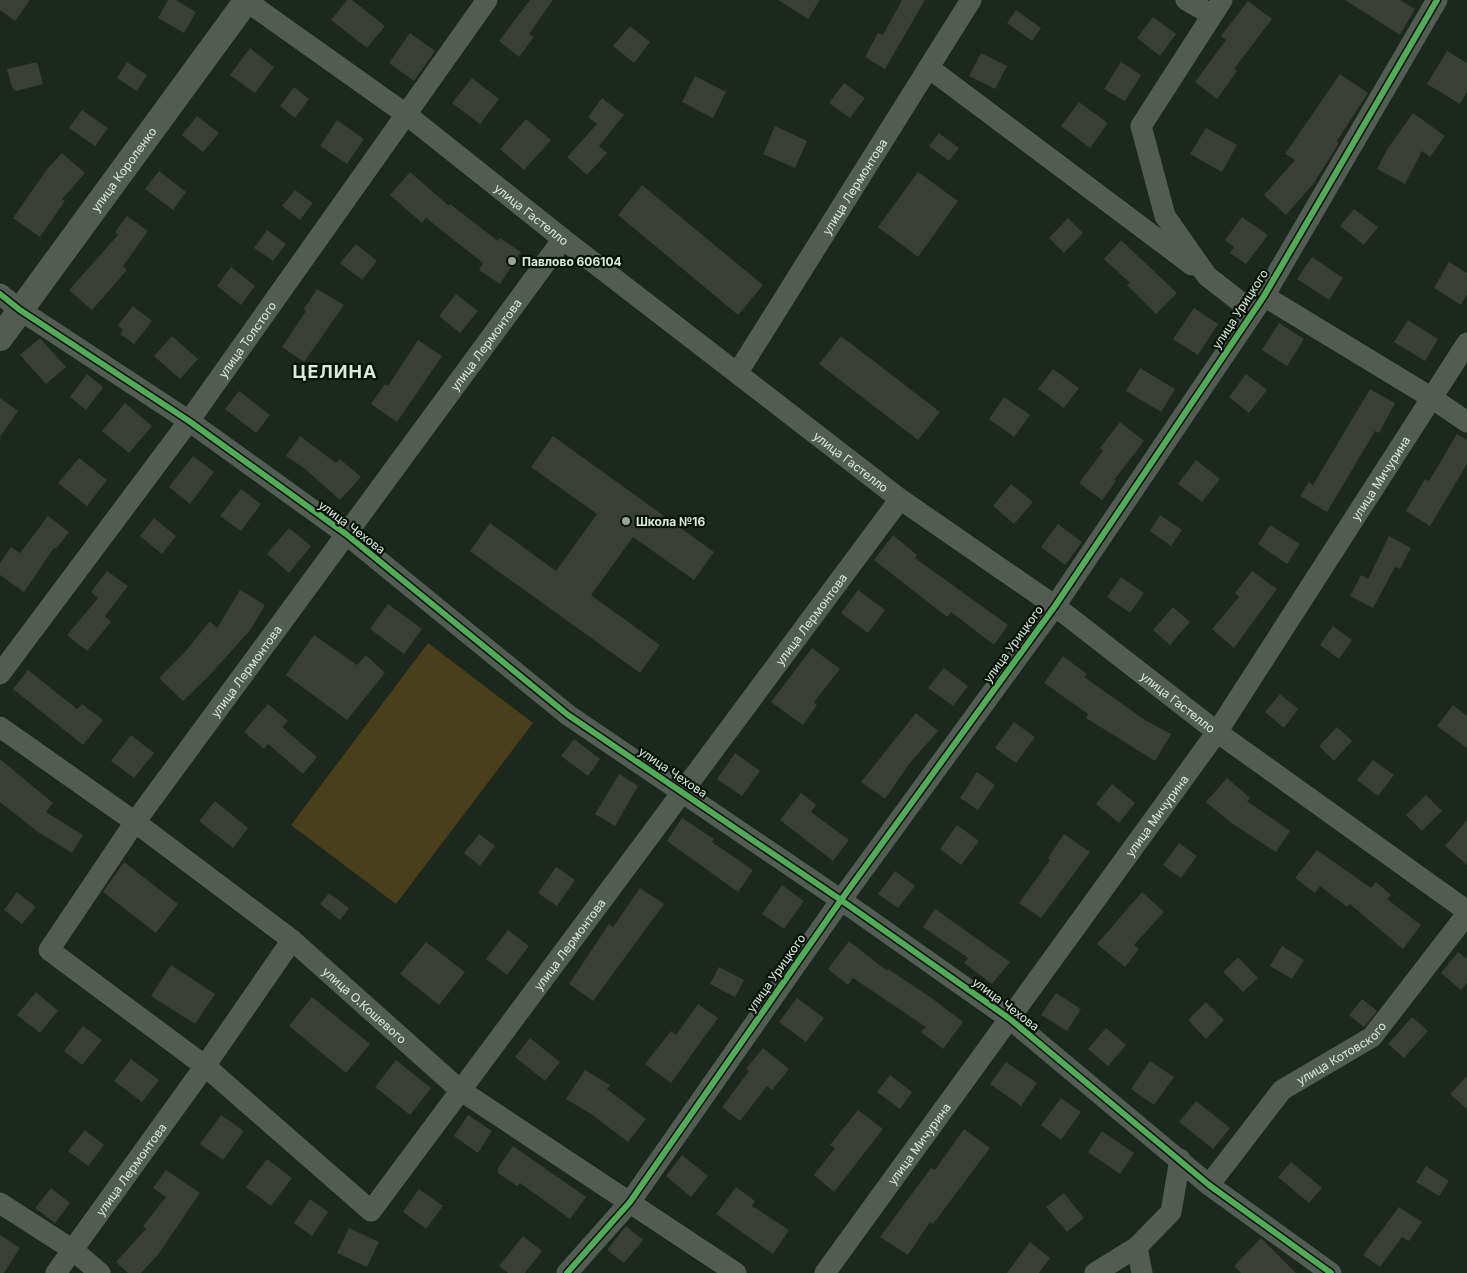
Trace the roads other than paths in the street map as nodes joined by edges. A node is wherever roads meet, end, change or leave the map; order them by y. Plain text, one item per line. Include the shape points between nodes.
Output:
1 (246, 0) edge
2 (488, 0) edge
3 (972, 0) edge
4 (1186, 0) edge
5 (1437, 0) edge
6 (1217, 8) edge
7 (929, 68) junction
8 (407, 115) junction
9 (563, 239) junction
10 (1207, 276) junction
11 (0, 294) edge
12 (1258, 304) junction
13 (20, 310) junction
14 (0, 338) edge
15 (1467, 343) edge
16 (738, 372) junction
17 (1432, 398) junction
18 (188, 421) junction
19 (1467, 422) edge
20 (900, 499) junction
21 (346, 534) junction
22 (1055, 606) junction
23 (0, 674) edge
24 (0, 727) edge
25 (1217, 732) junction
26 (682, 791) junction
27 (135, 822) junction
28 (841, 900) junction
29 (1467, 912) edge
30 (292, 940) junction
31 (1010, 1019) junction
32 (205, 1066) junction
33 (460, 1090) junction
34 (1180, 1159) junction
35 (1210, 1185) junction
36 (630, 1202) junction
37 (0, 1203) edge
38 (1137, 1247) junction
39 (73, 1250) junction
40 (1307, 1266) edge
41 (56, 1273) edge
42 (100, 1273) edge
43 (567, 1273) edge
44 (736, 1273) edge
45 (825, 1273) edge
46 (1095, 1273) edge
47 (1142, 1273) edge
48 (1331, 1273) edge

1 - 8 street, улица Гастелло
1 - 13 street, улица Короленко
2 - 8 street, улица Толстого
3 - 7 street, улица Лермонтова
4 - 6 street
5 - 12 street, улица Урицкого
6 - 10 street via 1141,126 1165,216
7 - 10 street
7 - 16 street, улица Лермонтова
8 - 9 street, улица Гастелло
8 - 18 street, улица Толстого
9 - 16 street, улица Гастелло
9 - 21 street, улица Лермонтова
10 - 12 street
11 - 13 street, улица Чехова
12 - 17 street
12 - 22 street, улица Урицкого
13 - 14 street, улица Короленко
13 - 18 street, улица Чехова
15 - 17 street, улица Мичурина
16 - 20 street, улица Гастелло
17 - 19 street
17 - 25 street, улица Мичурина
18 - 21 street, улица Чехова
18 - 23 street, улица Толстого
20 - 22 street, улица Гастелло
20 - 26 street, улица Лермонтова
21 - 26 street, улица Чехова via 568,715
21 - 27 street, улица Лермонтова
22 - 25 street, улица Гастелло
22 - 28 street, улица Урицкого
24 - 27 street, улица О.Кошевого
25 - 29 street, улица Гастелло
25 - 31 street, улица Мичурина
26 - 28 street, улица Чехова
26 - 33 street, улица Лермонтова
27 - 30 street, улица О.Кошевого
27 - 32 street, улица Лермонтова via 49,950
28 - 31 street, улица Чехова
28 - 36 street, улица Урицкого
29 - 35 street, улица Котовского via 1372,1037 1282,1090
30 - 32 street, улица Лермонтова
30 - 33 street, улица О.Кошевого
31 - 34 street, улица Чехова
31 - 45 street, улица Мичурина
32 - 33 street, улица Лермонтова via 371,1212
32 - 39 street, улица Лермонтова
33 - 36 street, улица О.Кошевого
34 - 35 street, улица Чехова
34 - 38 street via 1171,1212
35 - 40 street, улица Чехова
36 - 43 street, улица Урицкого
36 - 44 street, улица О.Кошевого
37 - 39 street
38 - 46 street
38 - 47 street
39 - 41 street, улица Лермонтова
39 - 42 street
40 - 48 street, улица Чехова

